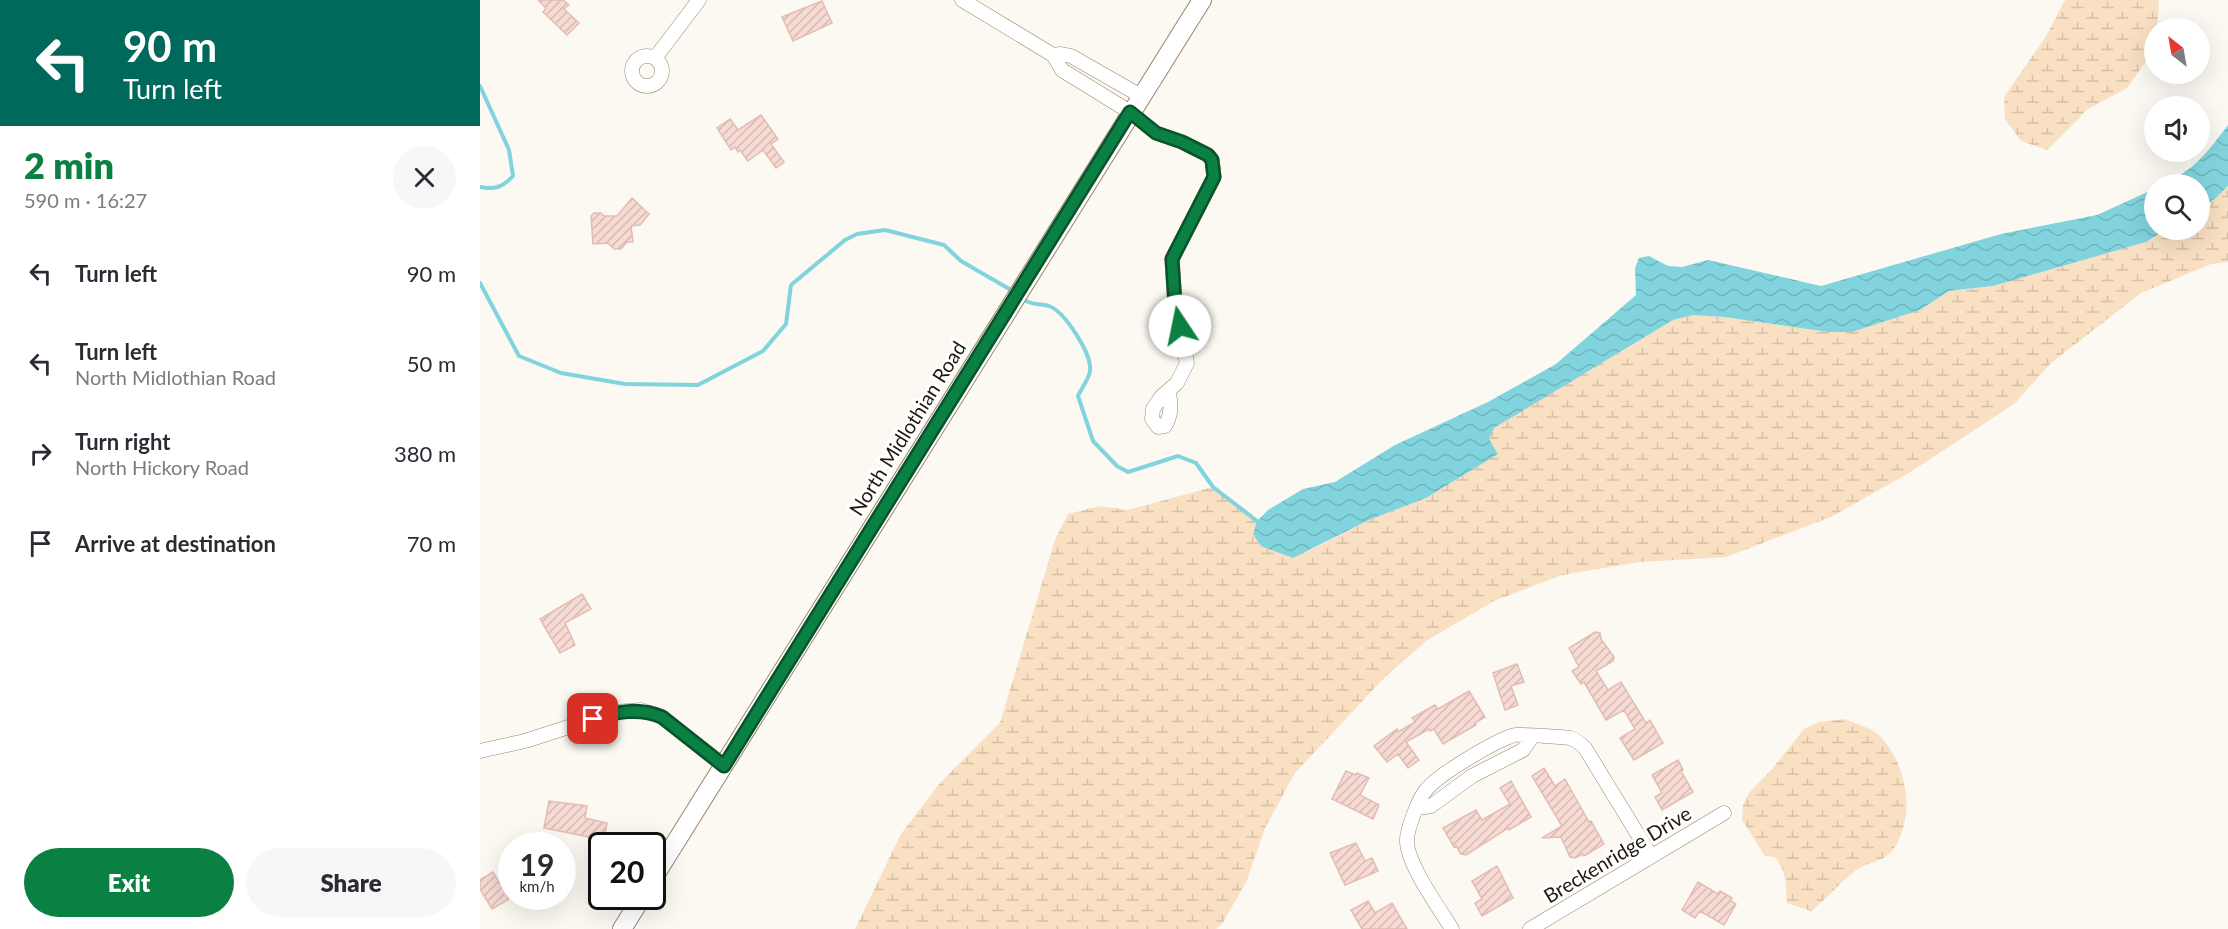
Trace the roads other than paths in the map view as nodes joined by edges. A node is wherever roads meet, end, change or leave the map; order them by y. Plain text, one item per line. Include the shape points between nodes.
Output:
1 (699, 0) edge
2 (962, 0) edge
3 (1202, 0) edge
4 (1053, 55) junction
5 (655, 58) dead end
6 (1141, 96) junction
7 (1130, 112) junction
8 (1169, 392) dead end
9 (480, 751) edge
10 (724, 766) junction
11 (1724, 813) dead end
12 (1651, 856) junction
13 (666, 858) edge
14 (634, 910) edge
15 (622, 929) edge
16 (1452, 929) edge
17 (1530, 929) edge

1 - 5 street
2 - 4 street
3 - 6 main road, North Midlothian Road
4 - 6 street via 1071,56
4 - 7 street via 1062,70
6 - 7 main road, North Midlothian Road
7 - 8 street via 1156,133 1182,142 1212,160 1214,177 1172,259 1175,305 1187,363
7 - 10 main road, North Midlothian Road
9 - 10 street via 615,712 641,710 662,717
10 - 13 main road, North Midlothian Road
11 - 12 street, Breckenridge Drive
12 - 16 street via 1585,748 1571,738 1517,734 1432,783 1407,839 1408,853
12 - 17 street, Breckenridge Drive
14 - 15 main road

